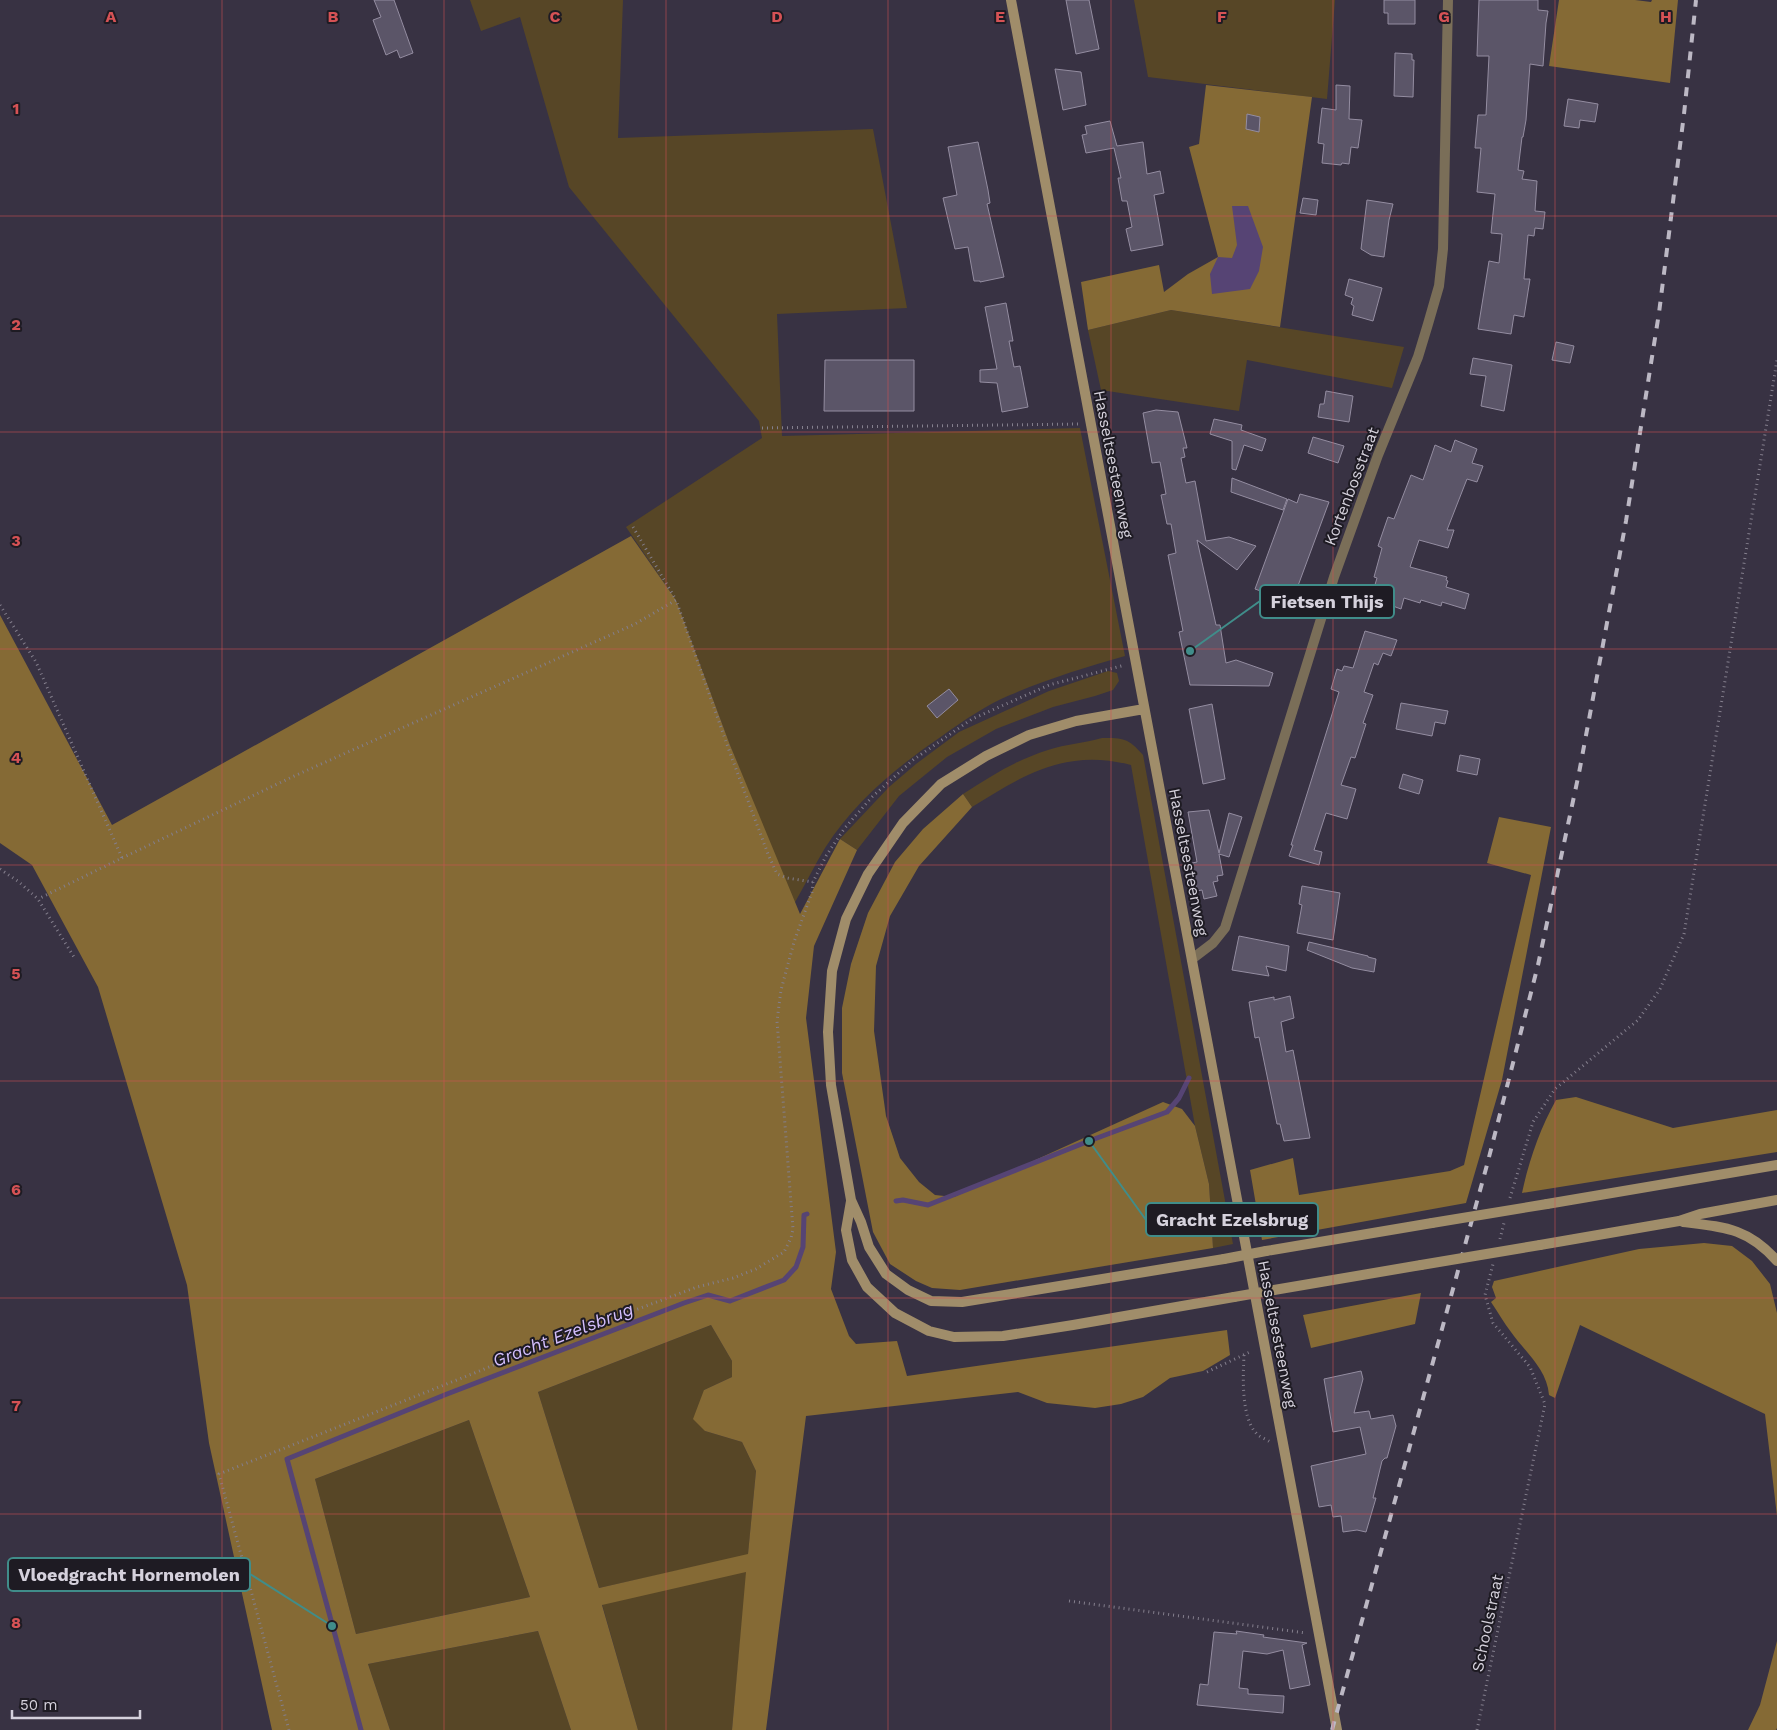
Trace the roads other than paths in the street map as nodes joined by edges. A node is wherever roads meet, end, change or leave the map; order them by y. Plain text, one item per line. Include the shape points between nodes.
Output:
1 (1012, 0) edge
2 (1448, 0) edge
3 (1144, 709) junction
4 (1192, 959) junction
5 (1777, 1165) edge
6 (851, 1200) junction
7 (1777, 1200) edge
8 (1679, 1221) junction
9 (1777, 1261) edge
10 (1337, 1730) edge

1 - 3 main road, Hasseltsesteenweg
2 - 4 street, Kortenbosstraat via 1439,286 1418,357 1378,454 1334,577 1224,928 1213,943
3 - 4 main road, Hasseltsesteenweg
3 - 6 main road via 1076,721 1029,735 986,756 941,784 903,823 868,874 846,919 832,972 828,1032 831,1085
4 - 10 main road, Hasseltsesteenweg
5 - 6 main road, bridge via 962,1302 931,1301 886,1274 868,1247
6 - 8 main road, bridge via 846,1230 852,1260 867,1287 894,1313 929,1331 954,1337 1002,1336 1073,1325
7 - 8 main road
8 - 9 main road via 1734,1230 1766,1248

